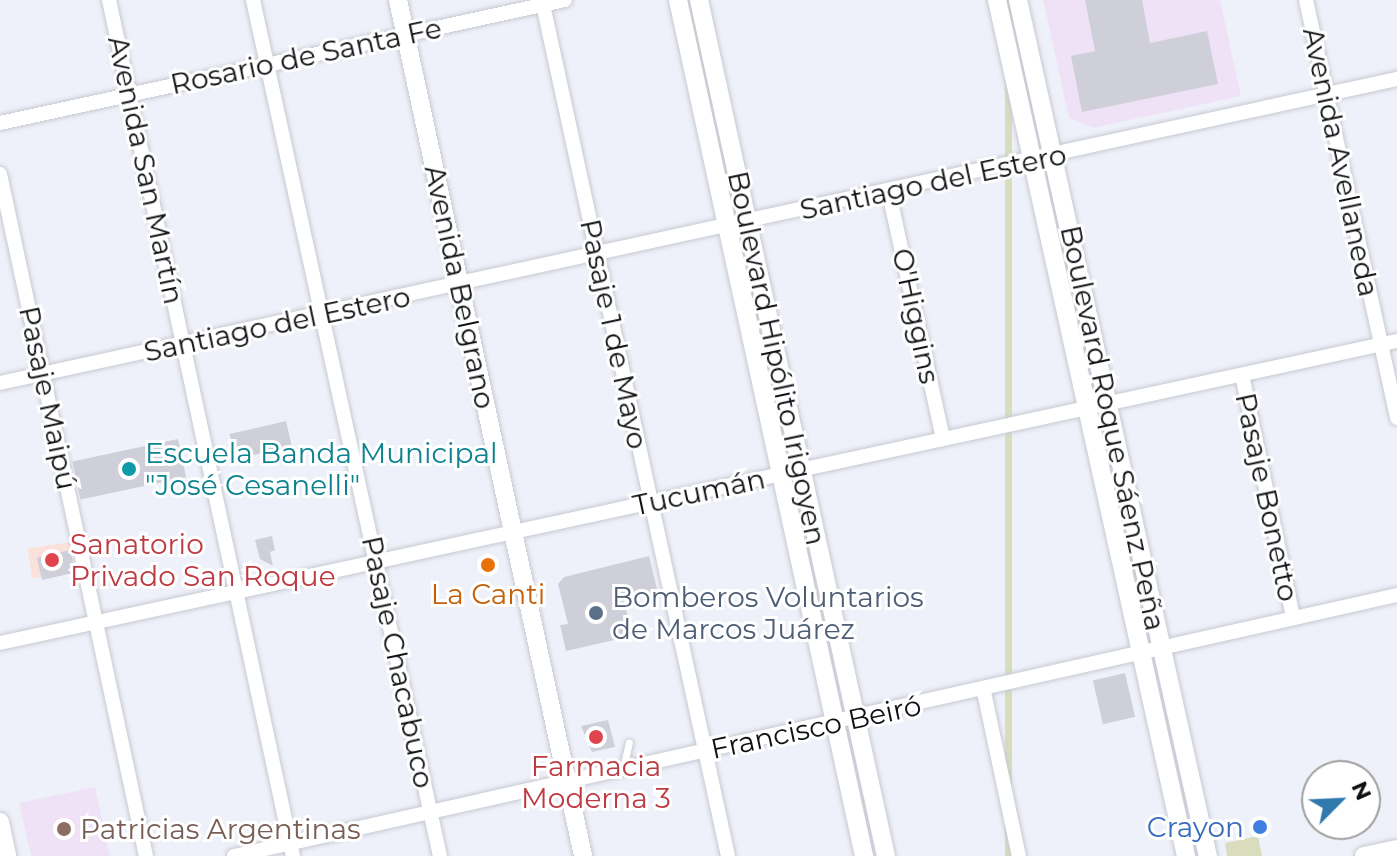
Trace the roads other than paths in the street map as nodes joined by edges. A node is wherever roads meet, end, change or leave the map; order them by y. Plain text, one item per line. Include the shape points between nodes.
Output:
1 (109, 0) edge
2 (253, 0) edge
3 (398, 0) edge
4 (565, 0) edge
5 (678, 0) edge
6 (699, 0) edge
7 (997, 0) edge
8 (1018, 0) edge
9 (1306, 0) edge
10 (543, 2) edge
11 (406, 35) junction
12 (268, 65) junction
13 (1397, 79) edge
14 (129, 95) junction
15 (1326, 95) junction
16 (0, 123) edge
17 (1053, 156) junction
18 (1032, 160) junction
19 (0, 174) edge
20 (889, 193) junction
21 (748, 223) junction
22 (728, 227) junction
23 (596, 253) junction
24 (459, 285) junction
25 (321, 315) junction
26 (1397, 341) edge
27 (183, 343) junction
28 (1381, 345) junction
29 (43, 374) junction
30 (1242, 375) junction
31 (0, 383) edge
32 (1108, 404) junction
33 (1087, 408) junction
34 (1397, 418) edge
35 (943, 439) junction
36 (800, 470) junction
37 (781, 474) junction
38 (651, 502) junction
39 (515, 532) junction
40 (376, 562) junction
41 (235, 592) junction
42 (1397, 595) edge
43 (1293, 618) junction
44 (96, 622) junction
45 (0, 643) edge
46 (1152, 653) junction
47 (984, 692) junction
48 (856, 719) junction
49 (835, 724) junction
50 (629, 743) dead end
51 (705, 750) junction
52 (623, 769) junction
53 (568, 781) junction
54 (430, 812) junction
55 (0, 822) edge
56 (1397, 849) edge
57 (292, 850) edge
58 (7, 856) edge
59 (146, 856) edge
60 (234, 856) edge
61 (440, 856) edge
62 (583, 856) edge
63 (728, 856) edge
64 (864, 856) edge
65 (886, 856) edge
66 (1019, 856) edge
67 (1186, 856) edge
68 (1208, 856) edge
69 (1364, 856) edge

1 - 14 street, Avenida San Martín
2 - 12 street, Pasaje Chacabuco
3 - 11 street, Avenida Belgrano
4 - 10 street, Rosario de Santa Fe
5 - 22 street, Boulevard Hipólito Irigoyen
6 - 21 street, Boulevard Hipólito Irigoyen
7 - 18 street, Boulevard Roque Sáenz Peña
8 - 17 street, Boulevard Roque Sáenz Peña
9 - 15 street, Avenida Avellaneda
10 - 11 street, Rosario de Santa Fe
10 - 23 street, Pasaje 1 de Mayo
11 - 12 street, Rosario de Santa Fe
11 - 24 street, Avenida Belgrano
12 - 14 street, Rosario de Santa Fe
12 - 25 street, Pasaje Chacabuco
13 - 15 street, Santiago del Estero
14 - 16 street, Rosario de Santa Fe
14 - 27 street, Avenida San Martín
15 - 17 street, Santiago del Estero
15 - 28 street, Avenida Avellaneda
17 - 18 street, Santiago del Estero
17 - 32 street, Boulevard Roque Sáenz Peña
18 - 20 street, Santiago del Estero
18 - 33 street, Boulevard Roque Sáenz Peña
19 - 29 street, Pasaje Maipú
20 - 21 street, Santiago del Estero
20 - 35 street, O'Higgins
21 - 22 street, Santiago del Estero
21 - 36 street, Boulevard Hipólito Irigoyen
22 - 23 street, Santiago del Estero
22 - 37 street, Boulevard Hipólito Irigoyen
23 - 24 street, Santiago del Estero
23 - 38 street, Pasaje 1 de Mayo
24 - 25 street, Santiago del Estero
24 - 39 street, Avenida Belgrano
25 - 27 street, Santiago del Estero
25 - 40 street, Pasaje Chacabuco
26 - 28 street, Tucumán
27 - 29 street, Santiago del Estero
27 - 41 street, Avenida San Martín
28 - 30 street, Tucumán
28 - 34 street, Avenida Avellaneda
29 - 31 street, Santiago del Estero
29 - 44 street, Pasaje Maipú
30 - 32 street, Tucumán
30 - 43 street, Pasaje Bonetto
32 - 33 street, Tucumán
32 - 46 street, Boulevard Roque Sáenz Peña
33 - 35 street, Tucumán
33 - 46 street, Boulevard Roque Sáenz Peña
35 - 36 street, Tucumán
36 - 37 street, Tucumán
36 - 48 street, Boulevard Hipólito Irigoyen
37 - 38 street, Tucumán
37 - 49 street, Boulevard Hipólito Irigoyen
38 - 39 street, Tucumán
38 - 51 street, Pasaje 1 de Mayo
39 - 40 street, Tucumán
39 - 53 street, Avenida Belgrano
40 - 41 street, Tucumán
40 - 54 street, Pasaje Chacabuco
41 - 44 street, Tucumán
41 - 57 street, Avenida San Martín
42 - 43 street, Francisco Beiró
43 - 46 street, Francisco Beiró
44 - 45 street, Tucumán
44 - 59 street, Pasaje Maipú
46 - 47 street, Francisco Beiró
46 - 67 street, Boulevard Roque Sáenz Peña
46 - 68 street, Boulevard Roque Sáenz Peña
47 - 48 street, Francisco Beiró
47 - 66 street
48 - 49 street, Francisco Beiró
48 - 65 street, Boulevard Hipólito Irigoyen
49 - 51 street, Francisco Beiró
49 - 64 street, Boulevard Hipólito Irigoyen
50 - 52 lane
51 - 52 street, Francisco Beiró
51 - 63 street, Pasaje 1 de Mayo
52 - 53 street, Francisco Beiró
53 - 54 street, Francisco Beiró
53 - 62 street, Avenida Belgrano
54 - 57 street, Francisco Beiró
54 - 61 street, Pasaje Chacabuco
55 - 58 street
56 - 69 street
57 - 60 street, Francisco Beiró

